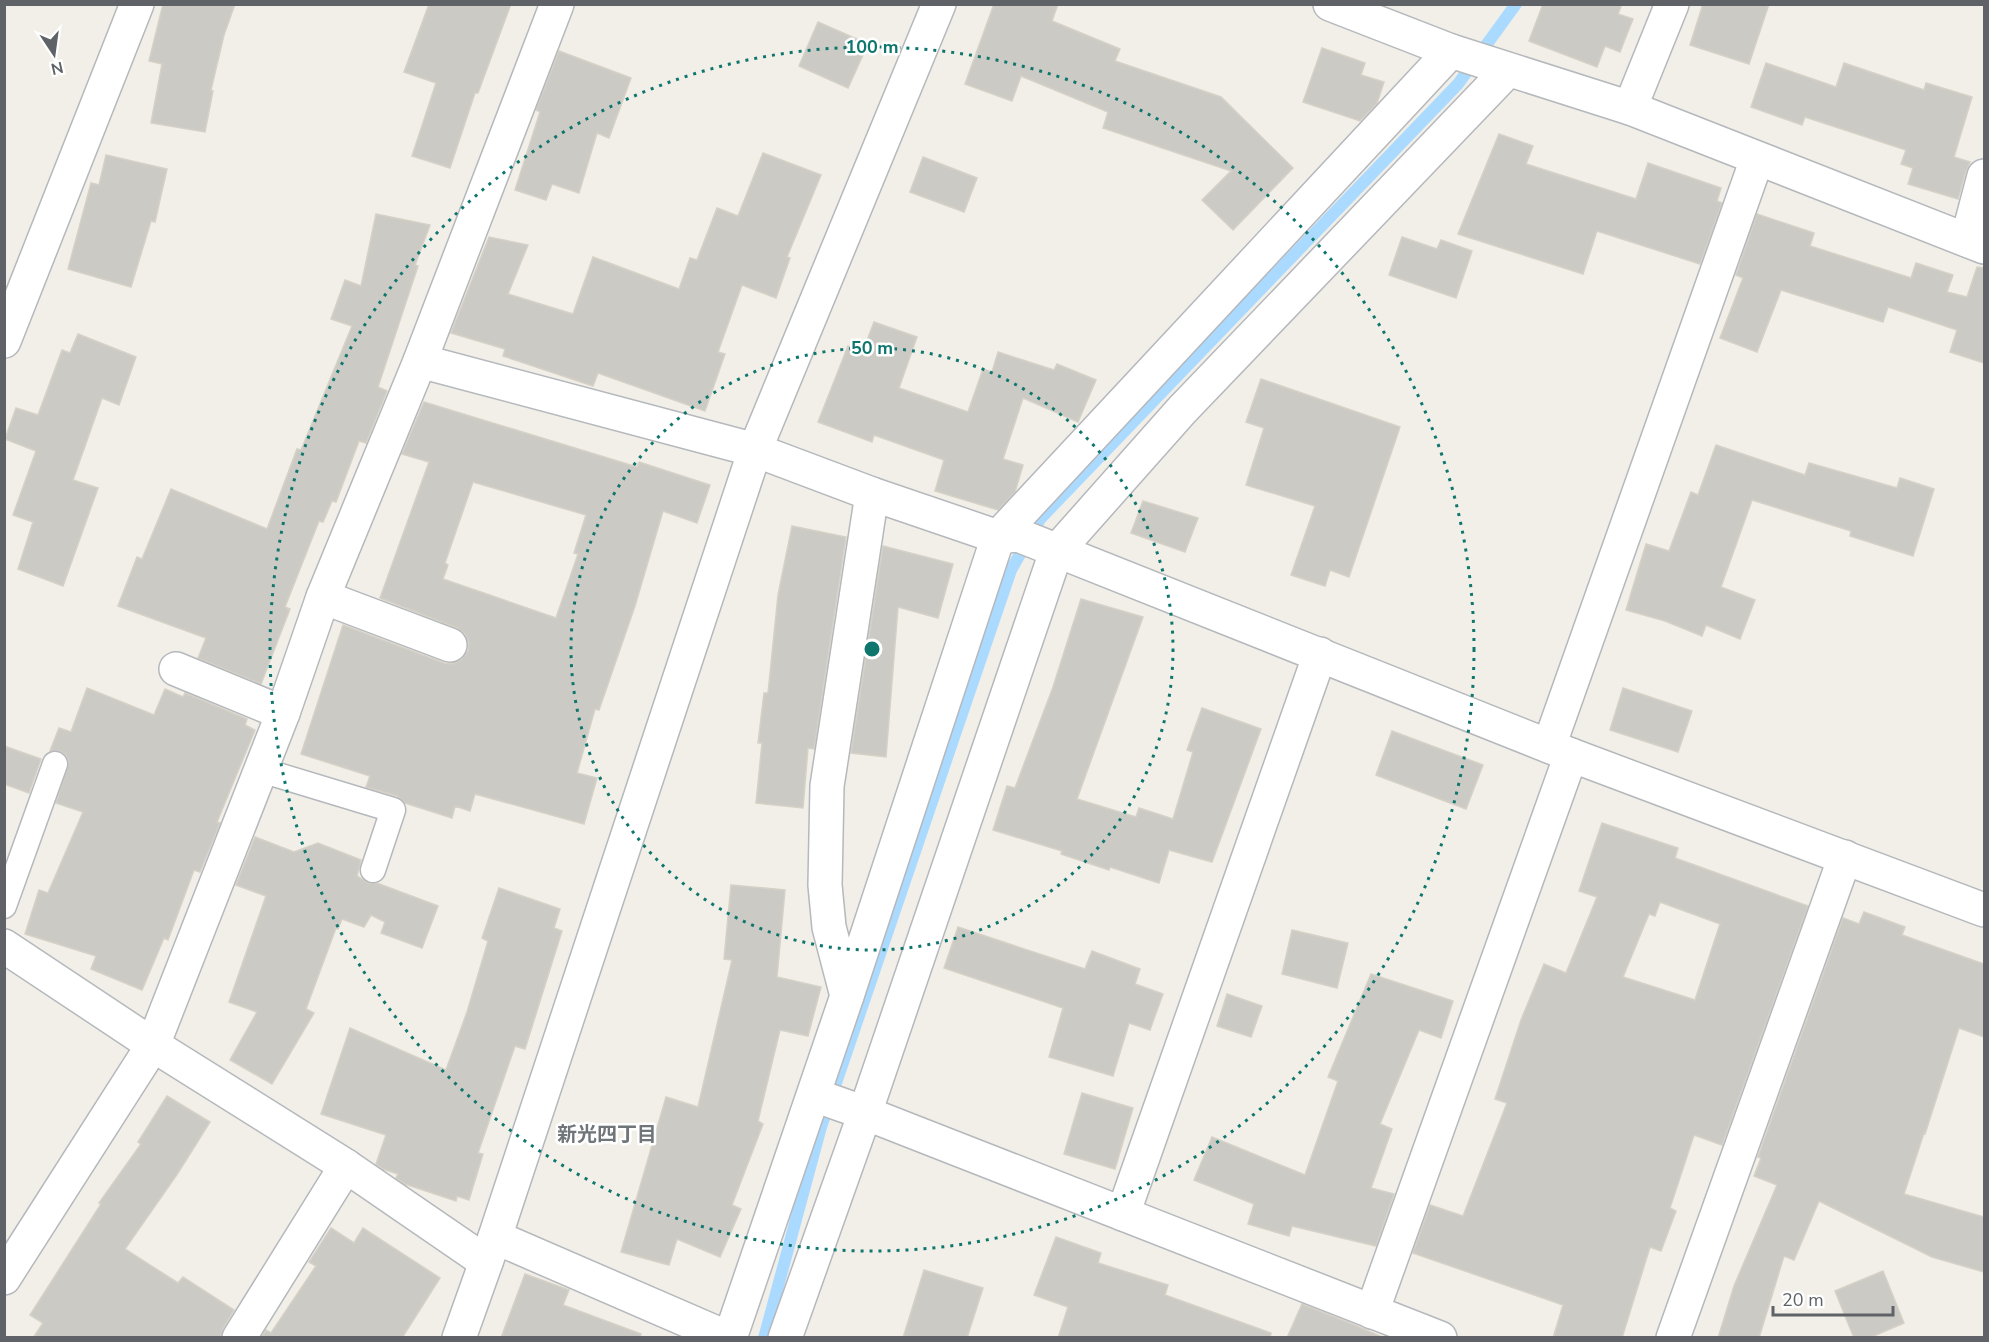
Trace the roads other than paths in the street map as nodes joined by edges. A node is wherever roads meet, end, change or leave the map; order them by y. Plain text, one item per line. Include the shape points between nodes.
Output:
1 (137, 4) edge
2 (557, 4) edge
3 (939, 4) edge
4 (1330, 4) edge
5 (1672, 4) edge
6 (1479, 60) junction
7 (1630, 108) junction
8 (1756, 159) junction
9 (1984, 176) edge
10 (1976, 243) edge
11 (1283, 269) junction
12 (15, 290) edge
13 (4, 341) edge
14 (420, 361) junction
15 (755, 450) junction
16 (872, 494) junction
17 (1029, 543) junction
18 (323, 597) junction
19 (450, 645) dead end
20 (1320, 654) junction
21 (176, 669) dead end
22 (284, 712) junction
23 (1560, 751) junction
24 (55, 764) dead end
25 (261, 770) junction
26 (1845, 857) junction
27 (373, 870) dead end
28 (4, 906) edge
29 (1984, 910) edge
30 (4, 946) edge
31 (847, 996) junction
32 (153, 1045) junction
33 (838, 1104) junction
34 (346, 1166) junction
35 (1123, 1214) junction
36 (490, 1249) junction
37 (4, 1278) edge
38 (1372, 1312) junction
39 (239, 1338) edge
40 (459, 1338) edge
41 (729, 1338) edge
42 (785, 1338) edge
43 (1440, 1338) edge
44 (1673, 1338) edge

1 - 12 street
2 - 14 street
3 - 15 street
4 - 6 street
5 - 7 street
6 - 7 street
6 - 11 street
6 - 11 street
7 - 8 street
8 - 10 street
8 - 23 street
9 - 10 street
11 - 17 street
11 - 17 street via 1182,410
12 - 13 street
14 - 15 street
14 - 18 street
15 - 16 street
15 - 36 street
16 - 17 street
16 - 31 street via 827,786 825,885 829,927
17 - 20 street
17 - 31 street
17 - 33 street
18 - 19 street
18 - 22 street
20 - 23 street
20 - 35 street
21 - 22 street
22 - 25 street
23 - 26 street
23 - 38 street
24 - 28 lane
25 - 27 lane via 393,810
25 - 32 street
26 - 29 street
26 - 44 street
30 - 32 street
31 - 33 street
32 - 34 street
32 - 37 street
33 - 35 street
33 - 41 street
33 - 42 street
34 - 36 street
34 - 39 street
35 - 38 street
36 - 40 street
36 - 41 street
38 - 43 street

